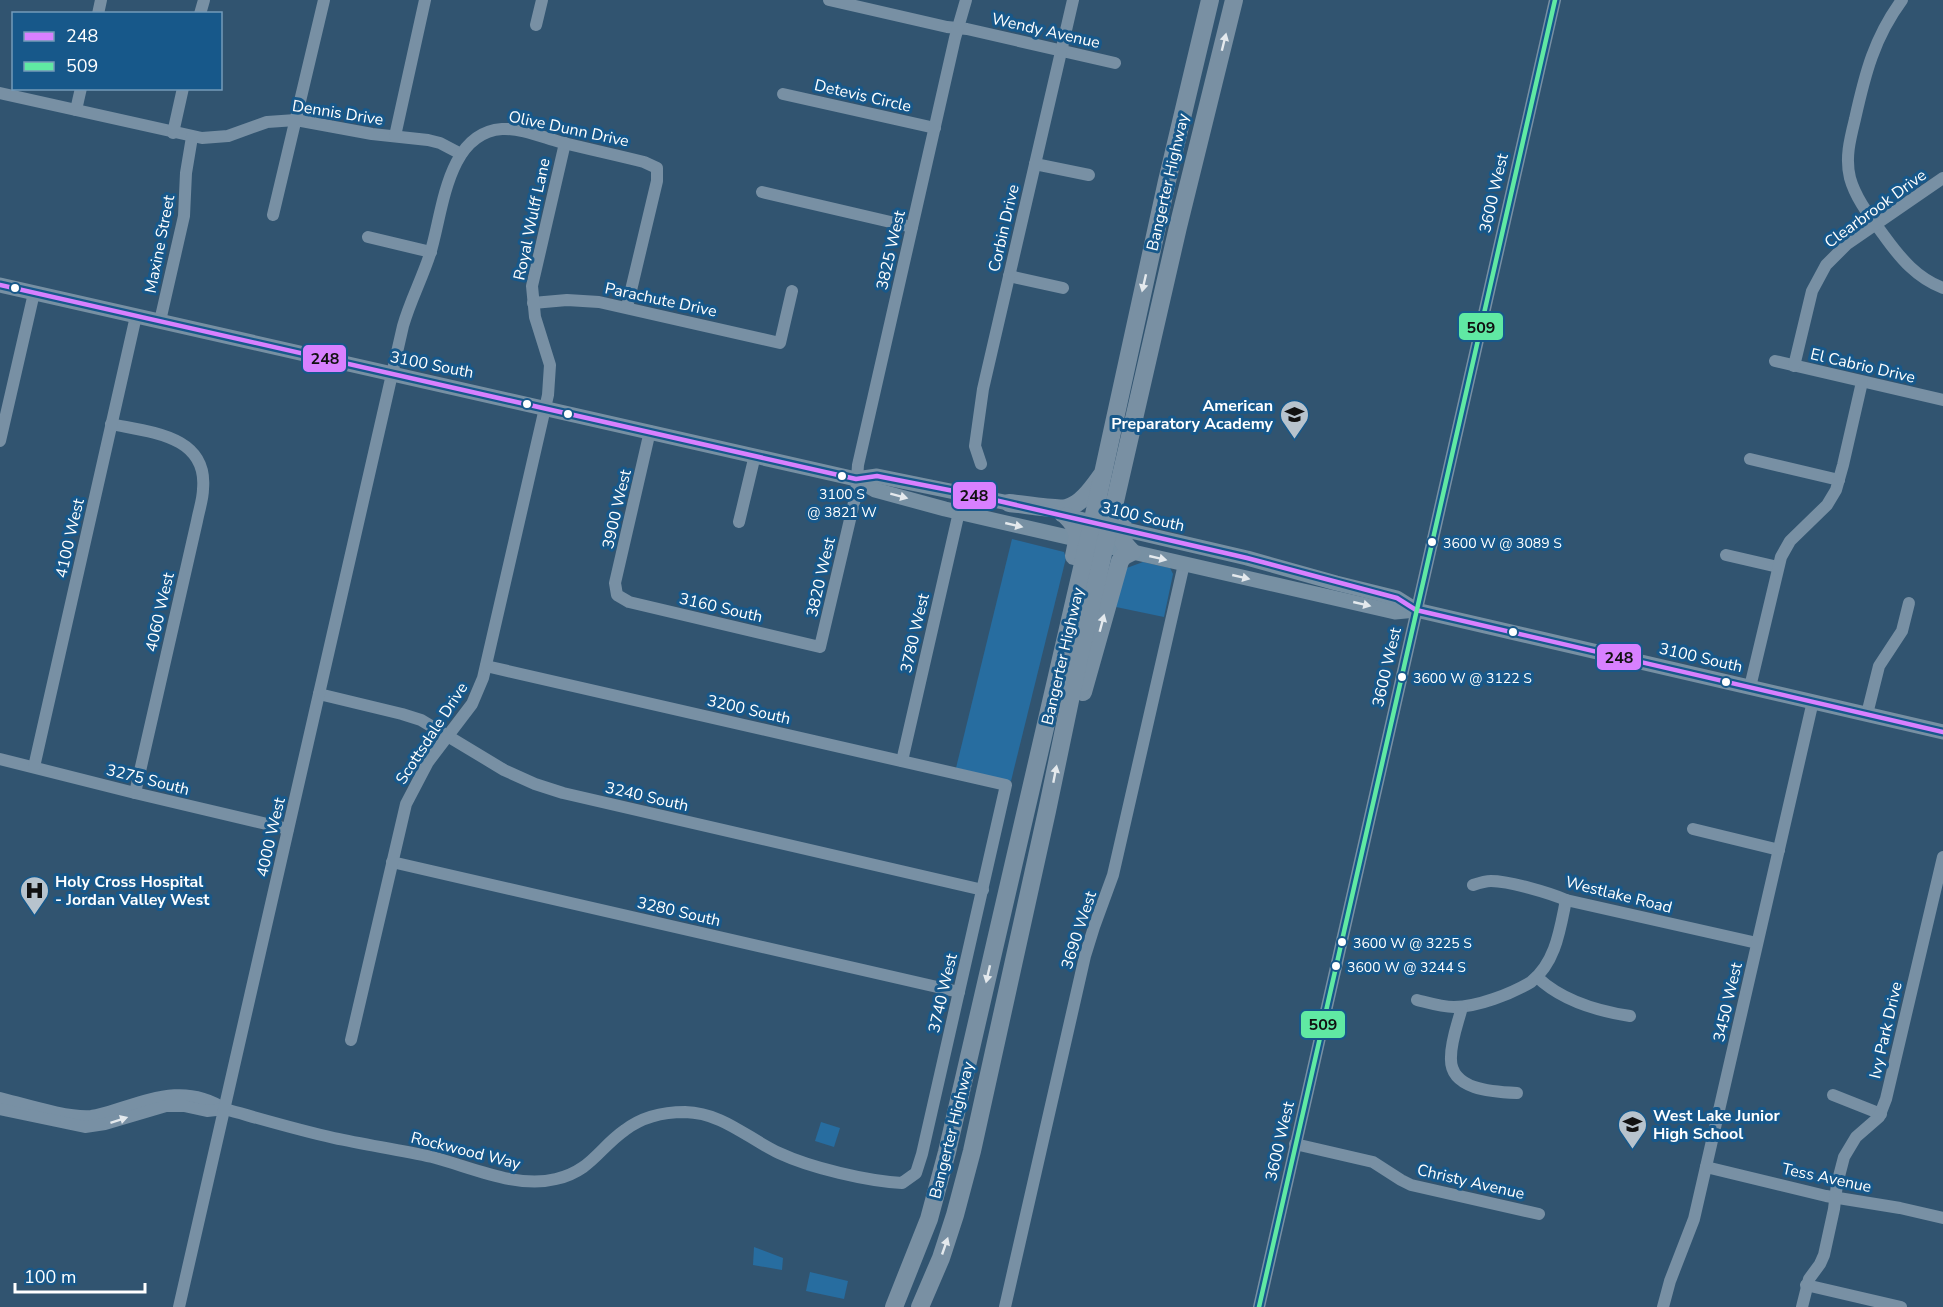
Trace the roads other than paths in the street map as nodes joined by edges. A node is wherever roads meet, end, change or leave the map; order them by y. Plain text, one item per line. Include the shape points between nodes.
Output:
1 (324, 0) edge
2 (425, 0) edge
3 (542, 0) edge
4 (829, 0) edge
5 (966, 0) edge
6 (1073, 0) edge
7 (1210, 0) edge
8 (1234, 0) edge
9 (1555, 0) edge
10 (1902, 0) edge
11 (859, 3) edge
12 (536, 25) dead end
13 (958, 28) junction
14 (1201, 42) junction
15 (1061, 51) junction
16 (1115, 63) dead end
17 (81, 90) edge
18 (183, 90) edge
19 (0, 93) edge
20 (783, 94) dead end
21 (76, 110) junction
22 (296, 120) junction
23 (935, 128) junction
24 (173, 132) junction
25 (395, 136) junction
26 (192, 137) junction
27 (565, 143) junction
28 (461, 154) junction
29 (1035, 164) junction
30 (1089, 175) dead end
31 (1943, 178) edge
32 (762, 192) dead end
33 (273, 215) dead end
34 (1876, 225) junction
35 (912, 227) junction
36 (368, 237) dead end
37 (431, 252) junction
38 (1170, 262) junction
39 (1009, 276) junction
40 (0, 285) edge
41 (1063, 288) dead end
42 (1943, 288) edge
43 (792, 291) dead end
44 (34, 293) junction
45 (533, 303) junction
46 (627, 307) junction
47 (136, 316) junction
48 (160, 321) junction
49 (1775, 361) dead end
50 (1794, 366) junction
51 (392, 375) junction
52 (1862, 382) junction
53 (1943, 400) edge
54 (546, 408) junction
55 (111, 424) junction
56 (650, 432) junction
57 (0, 441) edge
58 (755, 455) junction
59 (1750, 459) dead end
60 (981, 464) dead end
61 (1104, 472) junction
62 (856, 479) junction
63 (1839, 480) junction
64 (1009, 503) junction
65 (959, 512) junction
66 (1066, 516) junction
67 (739, 522) dead end
68 (1108, 526) junction
69 (1090, 542) junction
70 (1132, 552) junction
71 (1726, 555) dead end
72 (1184, 564) junction
73 (1778, 567) junction
74 (617, 595) joint
75 (1909, 603) dead end
76 (1416, 610) junction
77 (820, 647) joint
78 (486, 666) junction
79 (1750, 687) junction
80 (319, 694) junction
81 (1813, 701) junction
82 (1867, 714) junction
83 (1943, 732) edge
84 (448, 736) junction
85 (1063, 736) junction
86 (0, 759) edge
87 (902, 761) junction
88 (34, 767) junction
89 (1006, 785) joint
90 (135, 793) junction
91 (1026, 815) junction
92 (288, 829) junction
93 (1693, 829) dead end
94 (1779, 850) junction
95 (1943, 857) edge
96 (392, 861) junction
97 (1473, 885) dead end
98 (983, 890) junction
99 (1566, 900) junction
100 (1757, 943) junction
101 (1537, 978) junction
102 (1010, 980) junction
103 (959, 992) junction
104 (1417, 1000) dead end
105 (1462, 1006) junction
106 (1630, 1016) dead end
107 (351, 1040) dead end
108 (1517, 1093) dead end
109 (1833, 1095) dead end
110 (0, 1098) edge
111 (0, 1109) edge
112 (225, 1109) junction
113 (1881, 1114) junction
114 (1295, 1144) junction
115 (1706, 1167) junction
116 (884, 1182) joint
117 (1835, 1198) junction
118 (1539, 1214) dead end
119 (1943, 1218) edge
120 (910, 1269) junction
121 (1806, 1285) junction
122 (918, 1305) edge
123 (179, 1307) edge
124 (894, 1307) edge
125 (1005, 1307) edge
126 (1258, 1307) edge
127 (1663, 1307) edge
128 (1802, 1307) edge
129 (1901, 1307) edge

1 - 22 street
2 - 25 street
3 - 12 street
4 - 11 street, Wendy Avenue
5 - 13 street, 3825 West
6 - 15 street, Corbin Drive
7 - 14 highway, Bangerter Highway
38 -> 8 highway, Bangerter Highway
9 - 76 street, 3600 West
10 - 34 street via 1870,57 1848,147 1850,179
11 - 13 street, Wendy Avenue
13 - 15 street, Wendy Avenue
13 - 23 street, 3825 West
14 - 38 highway via 1206,61 1166,231
14 -> 61 highway, Bangerter Highway via 1135,320
15 - 16 street, Wendy Avenue
15 - 29 street, Corbin Drive
17 - 21 street
18 - 24 street
19 - 21 street, Dennis Drive
20 - 23 street, Detevis Circle
21 - 24 street, Dennis Drive
22 - 25 street, Dennis Drive
22 - 26 street, Dennis Drive via 267,122 221,137
22 - 33 street
23 - 35 street, 3825 West
24 - 26 street, Dennis Drive
25 - 28 street, Dennis Drive via 434,141
26 - 48 street, Maxine Street via 184,216
27 - 28 street, Olive Dunn Drive via 502,129 480,135
27 - 45 street, Royal Wulff Lane via 535,270
27 - 46 street, Olive Dunn Drive via 657,168
28 - 37 street, Olive Dunn Drive via 444,195
29 - 30 street
29 - 39 street, Corbin Drive
31 - 34 street, Clearbrook Drive
32 - 35 street
34 - 42 street via 1908,265
34 - 50 street, Clearbrook Drive via 1834,255 1815,282
35 - 62 street, 3825 West
36 - 37 street
37 - 51 street, Olive Dunn Drive via 408,309
38 - 68 highway via 1174,298
39 - 41 street
39 - 60 street, Corbin Drive via 981,404 975,446
40 - 44 main road, 3100 South
43 - 46 street, Parachute Drive via 780,343
44 - 47 main road, 3100 South
44 - 57 street
45 - 46 street, Parachute Drive via 567,300
45 - 54 street, Royal Wulff Lane via 550,365
47 - 48 main road, 3100 South
47 - 55 street, 4100 West
48 - 51 main road, 3100 South
49 - 50 street, El Cabrio Drive
50 - 52 street, El Cabrio Drive
51 - 54 main road, 3100 South
51 - 80 street, 4000 West
52 - 53 street, El Cabrio Drive
52 - 63 street
54 - 56 main road, 3100 South
54 - 78 street, Scottsdale Drive
55 - 88 street, 4100 West
55 - 90 street, 4060 West via 183,443 195,455 204,488
56 - 58 main road, 3100 South
56 - 74 street, 3900 West via 615,583
58 - 62 main road, 3100 South
58 - 67 street
59 - 63 street
61 - 64 highway via 1086,495 1066,508
61 - 68 highway, Bangerter Highway
62 - 64 main road, 3100 South via 877,476
62 -> 65 main road, 3100 South via 875,490
62 - 77 street, 3820 West via 856,494
63 - 73 street via 1827,505 1790,541
64 - 66 main road, 3100 South
65 -> 69 main road, 3100 South
65 - 87 street, 3780 West
66 - 68 main road, 3100 South
66 - 69 highway
68 - 69 highway, Bangerter Highway
68 - 70 highway
68 - 76 main road, 3100 South via 1397,597
69 - 70 main road, 3100 South
69 - 85 highway, Bangerter Highway
69 - 91 highway, Bangerter Highway
70 -> 72 main road, 3100 South
85 -> 70 highway via 1075,723 1119,561
71 - 73 street
72 -> 76 main road, 3100 South via 1395,612
72 - 125 street, 3690 West via 1113,875 1085,956
73 - 79 street
74 - 77 street, 3160 South via 629,602
75 - 82 street via 1902,631 1879,666
76 - 79 main road, 3100 South
76 - 114 street, 3600 West
78 - 84 street, Scottsdale Drive via 474,700
78 - 87 street, 3200 South
79 - 81 main road, 3100 South
80 - 84 street, 3240 South via 421,720
80 - 92 street, 4000 West
81 - 82 main road, 3100 South
81 - 94 street, 3450 West
82 - 83 main road, 3100 South
84 - 96 street, Scottsdale Drive via 410,794
84 - 98 street, 3240 South via 504,770 563,793
102 -> 85 highway, Bangerter Highway
86 - 88 street, 3275 South
87 - 89 street, 3200 South
88 - 90 street, 3275 South
89 - 98 street, 3740 West
90 - 92 street, 3275 South
91 - 102 highway via 1031,840 1005,960
91 -> 120 highway, Bangerter Highway via 944,1162
92 - 112 street, 4000 West
93 - 94 street
94 - 100 street, 3450 West
95 - 113 street, Ivy Park Drive
96 - 103 street, 3280 South
96 - 107 street, Scottsdale Drive
97 - 99 street, Westlake Road via 1496,881
98 - 103 street, 3740 West
99 - 100 street, Westlake Road
99 - 101 street via 1555,946
100 - 115 street, 3450 West
101 - 105 street via 1514,990
101 - 106 street via 1571,1000
122 -> 102 highway, Bangerter Highway via 941,1258 961,1195
103 - 116 street, 3740 West via 916,1173 902,1183
104 - 105 street
105 - 108 street via 1451,1052 1455,1074 1473,1086
109 - 113 street
110 - 112 street via 84,1116 172,1094 212,1100
111 -> 112 street via 85,1127 166,1106 207,1112
112 - 116 street, Rockwood Way via 326,1136 535,1182 576,1172 625,1130 643,1120 674,1112 698,1113 730,1124 791,1159
112 - 123 street, 4000 West
113 - 117 street via 1849,1147
114 - 118 street, Christy Avenue via 1373,1162 1411,1185
114 - 126 street, 3600 West
115 - 117 street, Tess Avenue
115 - 127 street, 3450 West via 1692,1228
117 - 119 street, Tess Avenue
117 - 121 street via 1824,1256
120 - 122 highway via 911,1299
120 - 124 highway, Bangerter Highway
121 - 128 street
121 - 129 street

